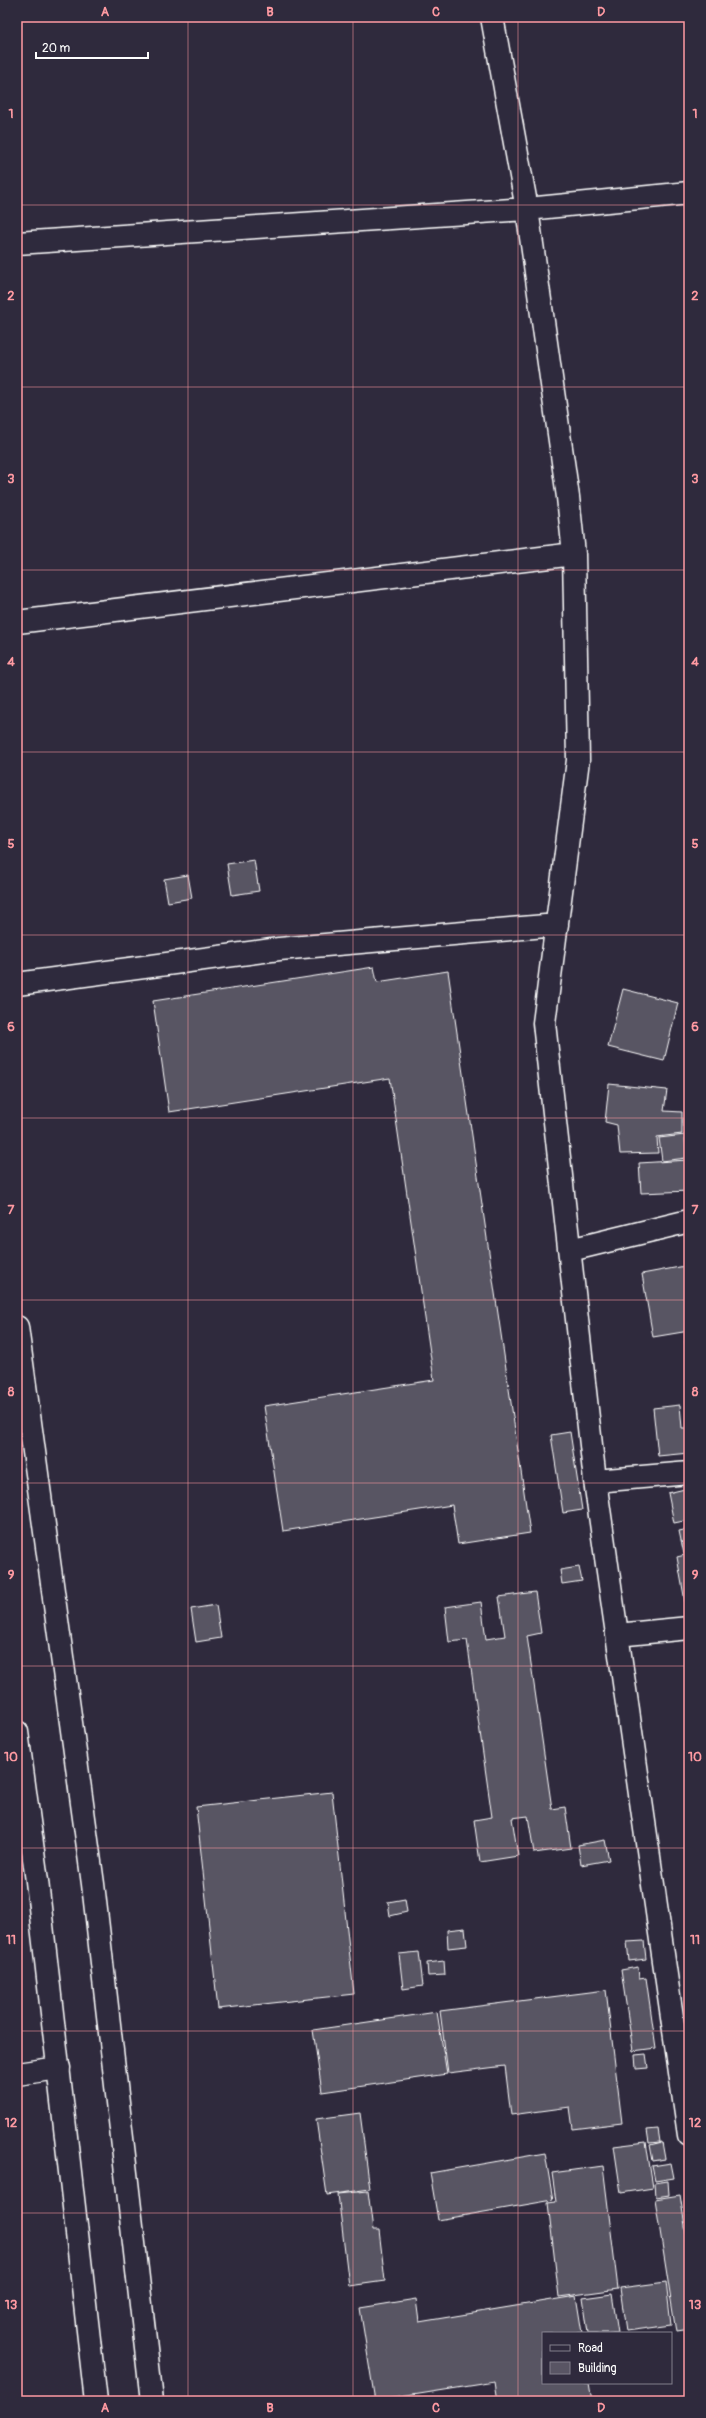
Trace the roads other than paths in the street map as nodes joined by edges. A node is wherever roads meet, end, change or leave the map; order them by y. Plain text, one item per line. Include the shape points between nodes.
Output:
1 (492, 17) edge
2 (689, 193) edge
3 (527, 209) junction
4 (17, 244) edge
5 (574, 554) junction
6 (17, 622) edge
7 (557, 925) junction
8 (17, 984) edge
9 (689, 1221) edge
10 (570, 1250) junction
11 (17, 1327) edge
12 (689, 1473) edge
13 (595, 1481) junction
14 (689, 1628) edge
15 (617, 1635) junction
16 (17, 1732) edge
17 (59, 2068) junction
18 (17, 2074) edge
19 (689, 2135) edge
20 (96, 2401) edge
21 (152, 2401) edge

1 - 3 street
2 - 3 street
3 - 4 street
3 - 5 street
5 - 6 street
5 - 7 street via 578,760
7 - 8 street via 279,949
7 - 10 street via 544,1023
9 - 10 street
10 - 13 street
11 - 21 street via 93,1884
12 - 13 street
13 - 15 street
14 - 15 street
15 - 19 street
16 - 17 street
17 - 18 street
17 - 20 street

